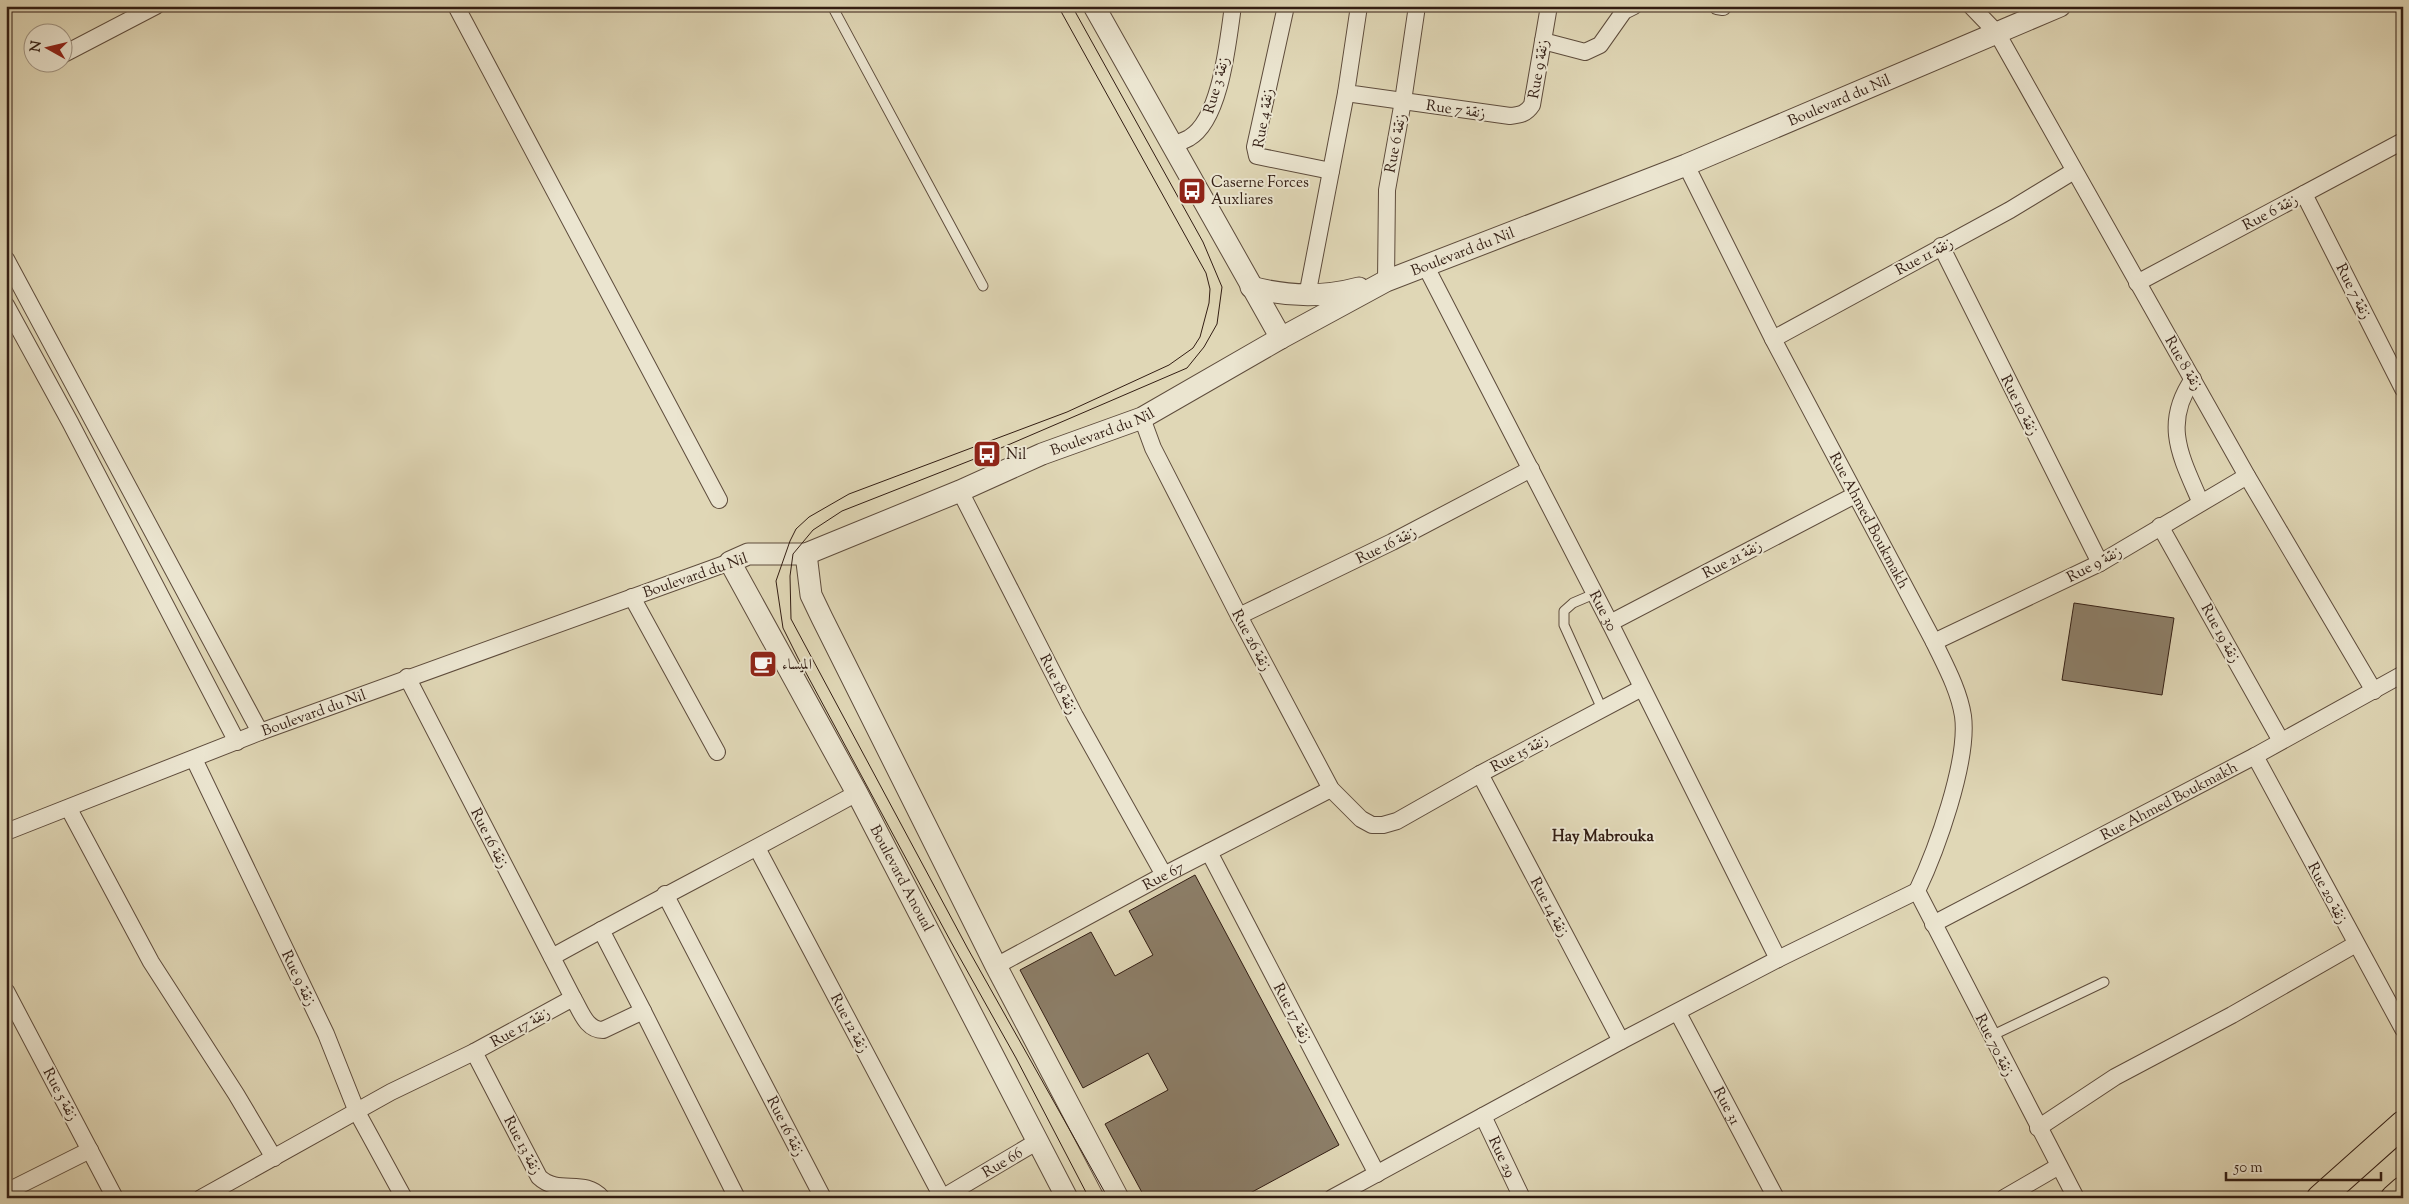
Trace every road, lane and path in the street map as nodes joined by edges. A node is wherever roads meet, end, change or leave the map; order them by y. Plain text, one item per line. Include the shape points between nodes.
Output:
1 (156, 6) edge
2 (456, 6) edge
3 (832, 6) edge
4 (1094, 6) edge
5 (1233, 6) edge
6 (1286, 6) edge
7 (1359, 6) edge
8 (1417, 6) edge
9 (1549, 6) edge
10 (1634, 6) edge
11 (1971, 6) edge
12 (2053, 8) edge
13 (1997, 33) junction
14 (1543, 41) junction
15 (72, 50) edge
16 (1346, 93) junction
17 (1403, 102) junction
18 (1510, 116) joint
19 (2403, 141) edge
20 (1171, 145) junction
21 (1686, 165) junction
22 (1331, 171) junction
23 (2074, 171) junction
24 (2304, 194) junction
25 (1941, 246) junction
26 (6, 259) edge
27 (1425, 265) junction
28 (1386, 281) junction
29 (2137, 283) junction
30 (983, 286) dead end
31 (1251, 287) junction
32 (1307, 296) junction
33 (6, 306) edge
34 (1281, 338) junction
35 (1773, 339) junction
36 (2193, 379) junction
37 (2403, 389) edge
38 (1142, 418) junction
39 (1531, 469) junction
40 (2247, 476) junction
41 (960, 491) junction
42 (1855, 495) junction
43 (719, 500) dead end
44 (2200, 502) junction
45 (2160, 526) junction
46 (806, 554) junction
47 (730, 562) junction
48 (2100, 564) junction
49 (1594, 594) junction
50 (632, 597) junction
51 (1238, 616) junction
52 (1610, 623) junction
53 (1934, 642) junction
54 (2403, 674) edge
55 (407, 677) junction
56 (1642, 688) junction
57 (2374, 691) junction
58 (1602, 709) junction
59 (260, 732) junction
60 (2281, 741) junction
61 (236, 742) junction
62 (716, 752) dead end
63 (2255, 756) junction
64 (194, 759) junction
65 (1480, 774) junction
66 (1332, 789) junction
67 (857, 793) junction
68 (68, 809) junction
69 (1397, 821) joint
70 (6, 832) edge
71 (757, 848) junction
72 (1209, 852) junction
73 (1164, 875) junction
74 (1916, 891) junction
75 (665, 894) junction
76 (1933, 924) junction
77 (601, 930) junction
78 (2356, 944) junction
79 (552, 957) junction
80 (1778, 959) junction
81 (996, 966) junction
82 (2104, 982) dead end
83 (6, 991) edge
84 (573, 998) junction
85 (643, 1011) junction
86 (1678, 1013) junction
87 (2403, 1030) edge
88 (1991, 1036) junction
89 (1620, 1041) junction
90 (474, 1052) junction
91 (357, 1112) junction
92 (1483, 1116) junction
93 (2403, 1124) edge
94 (2038, 1128) junction
95 (1038, 1141) junction
96 (90, 1150) junction
97 (274, 1158) junction
98 (2059, 1166) junction
99 (1377, 1174) junction
100 (2403, 1190) edge
101 (6, 1192) edge
102 (115, 1198) edge
103 (201, 1198) edge
104 (404, 1198) edge
105 (602, 1198) edge
106 (737, 1198) edge
107 (823, 1198) edge
108 (942, 1198) edge
109 (1067, 1198) edge
110 (1118, 1198) edge
111 (1332, 1198) edge
112 (1522, 1198) edge
113 (1776, 1198) edge
114 (2004, 1198) edge
115 (2076, 1198) edge
116 (2320, 1198) edge
117 (2394, 1198) edge

1 - 15 street
2 - 43 street
3 - 30 lane
4 - 20 street
5 - 20 street, Rue 3 زنقة via 1223,65 1209,115 1190,138
6 - 22 street, Rue 4 زنقة via 1255,147 1257,156
7 - 16 street
8 - 17 street, Rue 6 زنقة
9 - 14 street, Rue 9 زنقة
10 - 14 street via 1624,11 1600,45 1584,52
11 - 13 street, Rue 8 زنقة
12 - 13 street, Boulevard du Nil
13 - 21 street, Boulevard du Nil
13 - 23 street, Rue 8 زنقة
14 - 18 street, Rue 9 زنقة via 1532,105 1528,112
16 - 17 street
16 - 22 street
17 - 18 street, Rue 7 زنقة
17 - 28 street, Rue 6 زنقة via 1387,190
19 - 24 street, Rue 6 زنقة
20 - 31 street
21 - 27 street, Boulevard du Nil
21 - 35 street, Rue Ahmed Boukmakh
22 - 32 street
23 - 25 street, Rue 11 زنقة via 2010,210
23 - 29 street, Rue 8 زنقة
24 - 29 street, Rue 6 زنقة
24 - 37 street, Rue 7 زنقة
25 - 35 street, Rue 11 زنقة
25 - 48 street, Rue 10 زنقة
26 - 59 street
27 - 28 street, Boulevard du Nil
27 - 39 street, Rue 30
28 - 32 street via 1339,293
28 - 34 street, Boulevard du Nil
29 - 36 street, Rue 8 زنقة
31 - 32 street via 1272,293
31 - 34 street
33 - 61 street
34 - 38 street, Boulevard du Nil
35 - 42 street, Rue Ahmed Boukmakh
36 - 40 street, Rue 8 زنقة
36 - 44 street via 2182,394 2176,437
38 - 41 street, Boulevard du Nil via 1042,454
38 - 51 street, Rue 26 زنقة
39 - 49 street, Rue 30
39 - 51 street, Rue 16 زنقة via 1392,542
40 - 44 street, Rue 9 زنقة
40 - 57 street, Rue 8 زنقة
41 - 46 street, Boulevard du Nil
41 - 73 street, Rue 18 زنقة via 1075,716
42 - 52 street, Rue 21 زنقة
42 - 53 street, Rue Ahmed Boukmakh
44 - 45 street, Rue 9 زنقة
45 - 48 street, Rue 9 زنقة
45 - 60 street, Rue 19 زنقة
46 - 47 street, Boulevard du Nil via 748,554
46 - 81 street via 811,594 818,610
47 - 50 street, Boulevard du Nil
47 - 67 street, Boulevard Anoual
48 - 53 street, Rue 9 زنقة
49 - 52 street, Rue 30
49 - 58 lane via 1573,603 1564,611 1564,624
50 - 55 street, Boulevard du Nil
50 - 62 street
51 - 66 street, Rue 26 زنقة
52 - 56 street, Rue 30
53 - 74 street, Rue Ahmed Boukmakh via 1957,692 1964,735 1938,841
54 - 57 street, Rue Ahmed Boukmakh
55 - 59 street, Boulevard du Nil
55 - 79 street, Rue 16 زنقة
56 - 58 street, Rue 15 زنقة
56 - 80 street, Rue 30
57 - 60 street, Rue Ahmed Boukmakh
58 - 65 street, Rue 15 زنقة
59 - 61 street, Boulevard du Nil
60 - 63 street, Rue Ahmed Boukmakh
61 - 64 street, Boulevard du Nil
63 - 76 street, Rue Ahmed Boukmakh
63 - 78 street, Rue 20 زنقة
64 - 68 street, Boulevard du Nil
64 - 91 street, Rue 9 زنقة via 326,1034
65 - 69 street, Rue 15 زنقة
65 - 89 street, Rue 14 زنقة
66 - 69 street, Rue 26 زنقة via 1361,819 1372,825
66 - 72 street, Rue 67
67 - 71 street
67 - 95 street, Boulevard Anoual
68 - 70 street, Boulevard du Nil
68 - 97 street via 151,962
71 - 75 street
71 - 108 street, Rue 12 زنقة
72 - 73 street, Rue 67
72 - 99 street, Rue 17 زنقة
73 - 81 street, Rue 67
74 - 76 street, Rue 70 زنقة
74 - 80 street
75 - 77 street
75 - 107 street, Rue 16 زنقة
76 - 88 street, Rue 70 زنقة
77 - 79 street
77 - 85 street
78 - 87 street, Rue 20 زنقة
78 - 94 street via 2115,1077
79 - 84 street, Rue 16 زنقة
80 - 86 street
81 - 110 street
82 - 88 lane
83 - 96 street, Rue 5 زنقة
84 - 85 street via 589,1026 596,1030 603,1030
84 - 90 street, Rue 17 زنقة
85 - 106 street
86 - 89 street
86 - 113 street, Rue 31
88 - 94 street, Rue 70 زنقة
89 - 92 street
90 - 91 street, Rue 17 زنقة
90 - 105 street, Rue 13 زنقة via 539,1177 554,1187 593,1190
91 - 97 street, Rue 17 زنقة
91 - 104 street, Rue 9 زنقة
92 - 99 street
92 - 112 street, Rue 29
93 - 116 main road
94 - 98 street, Rue 70 زنقة
95 - 108 street, Rue 66
95 - 109 street, Boulevard Anoual
96 - 101 street
96 - 102 street, Rue 5 زنقة
97 - 103 street, Rue 17 زنقة
98 - 114 street
98 - 115 street, Rue 70 زنقة
99 - 111 street
100 - 117 main road

